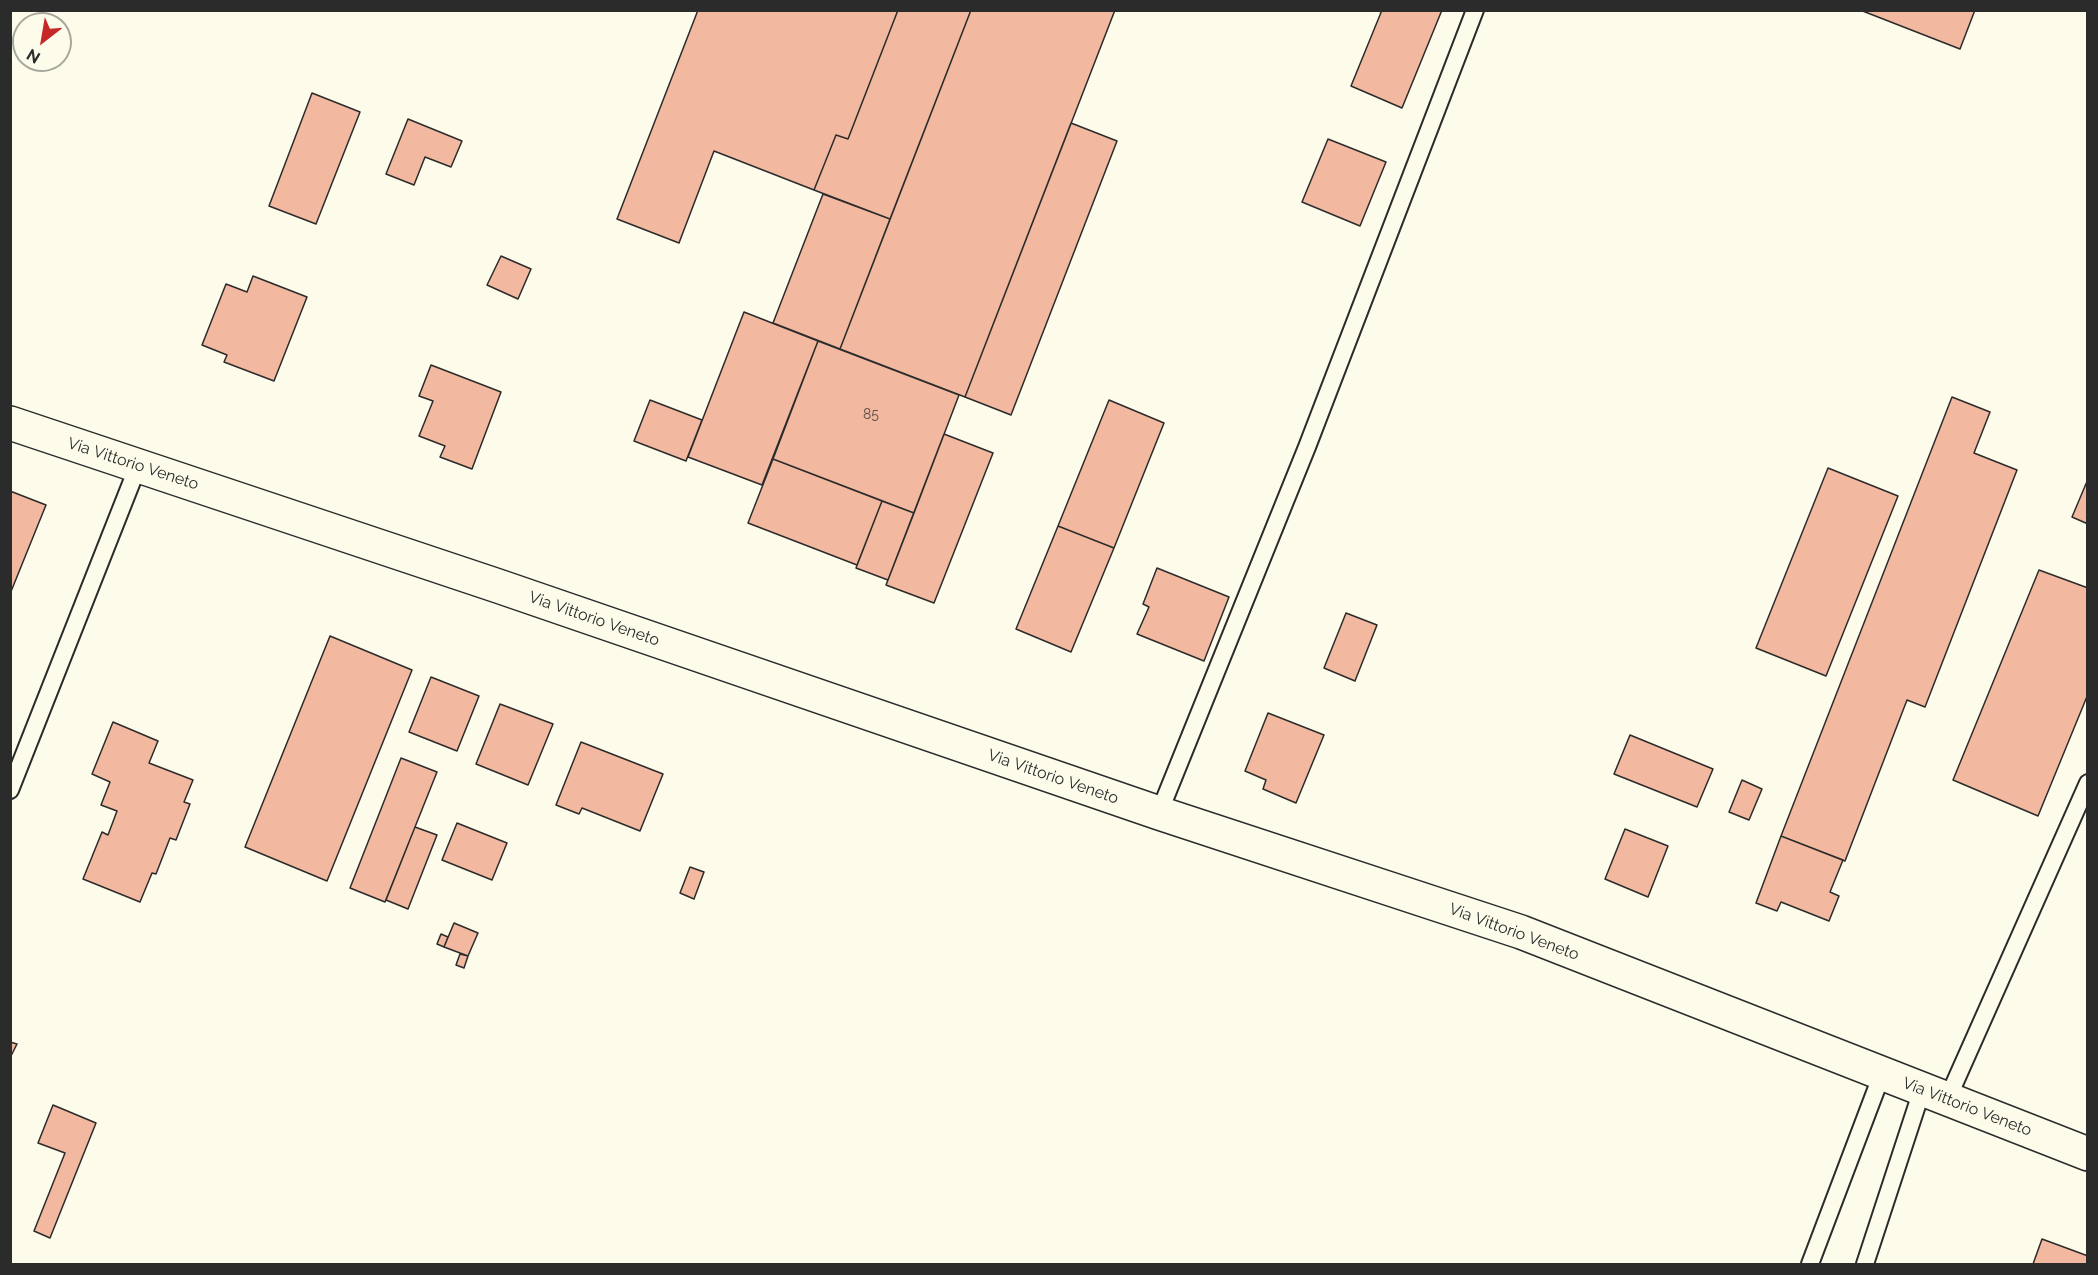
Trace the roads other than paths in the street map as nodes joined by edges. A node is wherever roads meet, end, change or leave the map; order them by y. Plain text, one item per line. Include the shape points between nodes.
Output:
1 (1475, 10) edge
2 (10, 423) edge
3 (138, 466) junction
4 (2088, 783) edge
5 (10, 790) edge
6 (1159, 813) junction
7 (1882, 1074) junction
8 (1935, 1095) junction
9 (2088, 1154) edge
10 (1810, 1264) edge
11 (1865, 1264) edge

1 - 6 lane via 1302,458
2 - 3 main road, Via Vittorio Veneto
3 - 5 lane
3 - 6 main road, Via Vittorio Veneto
4 - 8 lane
6 - 7 main road, Via Vittorio Veneto via 1521,932
7 - 8 main road, Via Vittorio Veneto
7 - 10 lane
8 - 9 main road, Via Vittorio Veneto
8 - 11 lane

